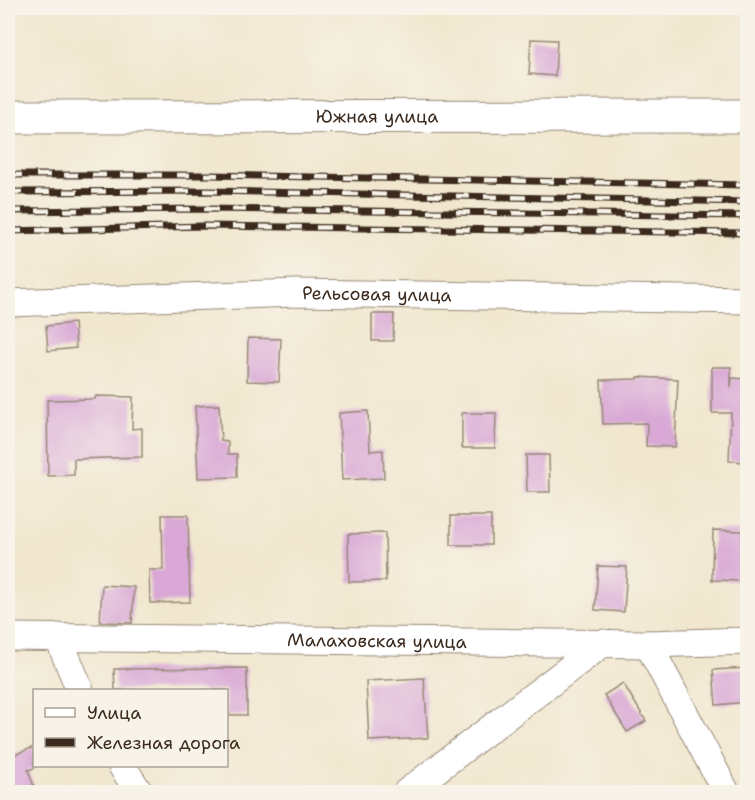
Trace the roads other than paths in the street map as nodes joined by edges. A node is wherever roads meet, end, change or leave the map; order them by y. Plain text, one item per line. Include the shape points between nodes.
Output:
1 (8, 117) edge
2 (747, 117) edge
3 (747, 300) edge
4 (8, 303) edge
5 (8, 637) edge
6 (58, 637) junction
7 (747, 641) edge
8 (603, 643) junction
9 (648, 644) junction
10 (80, 689) edge
11 (123, 767) edge
12 (139, 792) edge
13 (406, 792) edge
14 (726, 792) edge

1 - 2 street, Южная улица
3 - 4 street, Рельсовая улица via 297,293
5 - 6 street, Малаховская улица
6 - 8 street, Малаховская улица
6 - 10 street
7 - 9 street, Малаховская улица
8 - 9 street, Малаховская улица
8 - 13 street
9 - 14 street
11 - 12 street

